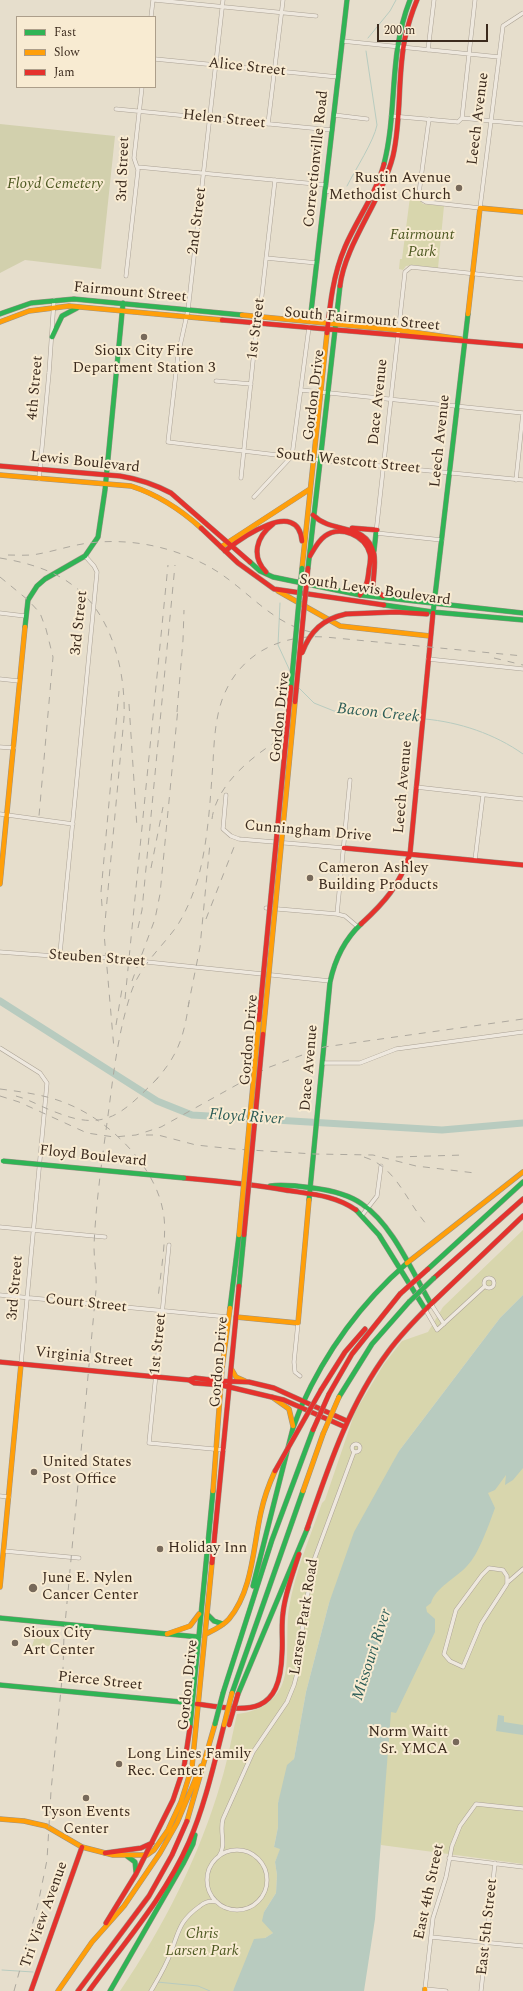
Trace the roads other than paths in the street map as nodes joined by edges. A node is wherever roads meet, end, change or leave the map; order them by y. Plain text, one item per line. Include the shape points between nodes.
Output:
1 (154, 0) edge
2 (223, 0) edge
3 (282, 0) edge
4 (347, 0) edge
5 (410, 0) edge
6 (417, 0) edge
7 (434, 0) edge
8 (475, 0) edge
9 (223, 7) junction
10 (281, 12) junction
11 (523, 13) edge
12 (151, 16) edge
13 (316, 16) dead end
14 (342, 41) junction
15 (396, 47) junction
16 (402, 48) junction
17 (428, 50) junction
18 (469, 54) junction
19 (499, 57) junction
20 (156, 59) edge
21 (216, 65) junction
22 (274, 71) junction
23 (338, 77) junction
24 (142, 88) edge
25 (116, 109) dead end
26 (140, 112) junction
27 (334, 115) junction
28 (391, 116) junction
29 (398, 117) junction
30 (210, 118) junction
31 (462, 118) junction
32 (367, 119) dead end
33 (429, 119) junction
34 (492, 121) junction
35 (268, 124) junction
36 (523, 124) edge
37 (332, 130) junction
38 (138, 167) junction
39 (204, 173) junction
40 (275, 180) junction
41 (326, 185) junction
42 (325, 191) junction
43 (371, 196) junction
44 (377, 197) junction
45 (480, 208) junction
46 (523, 212) edge
47 (266, 258) junction
48 (317, 263) junction
49 (472, 274) junction
50 (126, 276) dead end
51 (523, 279) edge
52 (54, 300) junction
53 (122, 303) junction
54 (54, 306) junction
55 (80, 306) junction
56 (122, 310) junction
57 (188, 310) junction
58 (0, 314) edge
59 (187, 316) junction
60 (259, 317) junction
61 (0, 322) edge
62 (257, 322) junction
63 (309, 324) junction
64 (328, 326) junction
65 (335, 327) junction
66 (398, 333) junction
67 (52, 337) junction
68 (464, 340) junction
69 (523, 346) edge
70 (216, 381) dead end
71 (251, 384) junction
72 (301, 390) junction
73 (321, 392) junction
74 (327, 393) junction
75 (391, 399) junction
76 (457, 406) junction
77 (523, 413) edge
78 (168, 442) joint
79 (244, 450) junction
80 (292, 456) junction
81 (313, 459) junction
82 (320, 460) junction
83 (0, 466) edge
84 (384, 466) junction
85 (40, 470) junction
86 (450, 473) junction
87 (0, 475) edge
88 (106, 475) junction
89 (241, 478) dead end
90 (39, 479) junction
91 (516, 480) junction
92 (523, 480) edge
93 (106, 484) junction
94 (310, 489) junction
95 (254, 497) dead end
96 (313, 514) junction
97 (277, 522) junction
98 (349, 528) junction
99 (376, 532) junction
100 (442, 540) junction
101 (229, 545) junction
102 (221, 548) junction
103 (225, 551) junction
104 (238, 552) joint
105 (374, 554) junction
106 (85, 556) junction
107 (233, 559) joint
108 (305, 566) junction
109 (273, 577) junction
110 (373, 588) junction
111 (274, 589) junction
112 (360, 595) junction
113 (366, 596) junction
114 (392, 599) junction
115 (361, 602) junction
116 (434, 604) junction
117 (434, 612) junction
118 (0, 613) edge
119 (523, 613) edge
120 (25, 616) junction
121 (523, 620) edge
122 (430, 636) junction
123 (428, 659) junction
124 (523, 669) edge
125 (298, 676) junction
126 (0, 679) edge
127 (19, 681) junction
128 (0, 747) edge
129 (14, 748) junction
130 (350, 780) dead end
131 (416, 787) junction
132 (226, 795) dead end
133 (483, 795) junction
134 (523, 799) edge
135 (0, 814) edge
136 (7, 814) junction
137 (73, 824) junction
138 (344, 848) junction
139 (410, 854) junction
140 (475, 860) junction
141 (523, 865) edge
142 (0, 881) edge
143 (0, 884) edge
144 (266, 908) dead end
145 (337, 914) junction
146 (358, 927) junction
147 (0, 952) edge
148 (60, 953) junction
149 (330, 981) junction
150 (523, 1032) edge
151 (0, 1048) edge
152 (323, 1064) junction
153 (2, 1160) edge
154 (381, 1166) dead end
155 (523, 1172) edge
156 (523, 1182) edge
157 (311, 1190) junction
158 (523, 1199) edge
159 (368, 1208) junction
160 (363, 1214) junction
161 (523, 1216) edge
162 (0, 1227) edge
163 (34, 1231) junction
164 (241, 1235) junction
165 (105, 1238) dead end
166 (169, 1245) dead end
167 (406, 1263) junction
168 (400, 1268) junction
169 (485, 1286) dead end
170 (0, 1295) edge
171 (27, 1298) junction
172 (431, 1304) junction
173 (426, 1308) junction
174 (163, 1312) junction
175 (228, 1317) junction
176 (236, 1317) junction
177 (375, 1322) junction
178 (298, 1323) junction
179 (444, 1324) junction
180 (0, 1362) edge
181 (21, 1364) junction
182 (231, 1366) junction
183 (300, 1376) dead end
184 (156, 1377) junction
185 (248, 1382) junction
186 (221, 1383) junction
187 (230, 1384) junction
188 (272, 1397) junction
189 (304, 1401) junction
190 (301, 1407) junction
191 (347, 1421) junction
192 (345, 1426) junction
193 (293, 1428) junction
194 (216, 1450) junction
195 (224, 1450) junction
196 (354, 1452) dead end
197 (0, 1496) edge
198 (8, 1497) junction
199 (308, 1527) junction
200 (2, 1551) edge
201 (79, 1558) dead end
202 (523, 1569) edge
203 (508, 1582) junction
204 (0, 1587) edge
205 (201, 1609) junction
206 (208, 1616) junction
207 (0, 1618) edge
208 (223, 1624) junction
209 (167, 1634) junction
210 (206, 1634) junction
211 (199, 1637) junction
212 (239, 1642) junction
213 (202, 1675) junction
214 (0, 1685) edge
215 (192, 1703) junction
216 (199, 1704) junction
217 (227, 1725) junction
218 (208, 1750) junction
219 (523, 1808) edge
220 (0, 1819) edge
221 (197, 1824) junction
222 (152, 1843) junction
223 (223, 1843) junction
224 (82, 1847) junction
225 (233, 1850) junction
226 (105, 1852) junction
227 (147, 1854) junction
228 (127, 1856) junction
229 (219, 1856) junction
230 (449, 1858) junction
231 (495, 1863) junction
232 (523, 1867) edge
233 (136, 1873) junction
234 (210, 1892) junction
235 (218, 1902) junction
236 (205, 1903) junction
237 (431, 1937) junction
238 (92, 1942) junction
239 (487, 1942) junction
240 (523, 1946) edge
241 (112, 1989) edge
242 (425, 1990) edge
243 (31, 1991) edge
244 (58, 1991) edge
245 (78, 1991) edge
246 (89, 1991) edge
247 (151, 1991) edge
248 (446, 1991) edge
249 (481, 1991) edge

1 - 9 street
1 - 12 street
2 - 9 street, 2nd Street
3 - 10 street
4 - 14 main road, Correctionville Road
5 - 15 main road, Gordon Drive
6 - 16 main road, Gordon Drive
7 - 17 street
8 - 18 street
9 - 10 street
9 - 21 street, 2nd Street
10 - 13 street
10 - 22 street
11 - 19 street, Leech Avenue via 505,24
14 - 15 street
14 - 23 main road, Correctionville Road
15 - 16 street
15 - 28 main road, Gordon Drive
16 - 17 street
16 - 29 main road, Gordon Drive
17 - 18 street
18 - 19 street
18 - 31 street
19 - 34 street, Leech Avenue
20 - 21 street, Alice Street
21 - 22 street, Alice Street
21 - 30 street, 2nd Street
22 - 23 street, Alice Street
22 - 35 street
23 - 27 main road, Correctionville Road
24 - 26 street, 3rd Street
25 - 26 street, Helen Street
26 - 30 street, Helen Street
26 - 38 street, 3rd Street via 134,158
27 - 32 street
27 - 37 main road, Correctionville Road
28 - 29 street
28 - 43 main road, Gordon Drive via 386,156
29 - 33 street
29 - 44 main road, Gordon Drive via 394,154 387,178
30 - 35 street, Helen Street
30 - 39 street, 2nd Street
31 - 33 street via 458,122
31 - 34 street
33 - 45 street via 420,196 426,202
34 - 36 street
34 - 45 street, Leech Avenue
35 - 37 street, Helen Street
37 - 41 main road, Correctionville Road
38 - 39 street
38 - 50 street, 3rd Street
39 - 40 street
39 - 57 street, 2nd Street
40 - 41 street
40 - 47 street, 1st Street
41 - 42 main road, Correctionville Road
42 - 43 street
42 - 48 main road, Correctionville Road
43 - 44 street
43 - 64 main road, Gordon Drive via 338,264
44 - 65 main road, Gordon Drive via 344,268
45 - 46 main road
45 - 49 main road, Leech Avenue
47 - 48 street
47 - 60 street, 1st Street
48 - 63 main road, Correctionville Road
49 - 51 street
49 - 66 street, Dace Avenue via 411,267 405,272
49 - 68 main road, Leech Avenue
52 - 53 main road, Fairmount Street
52 - 54 street, 4th Street
52 - 58 main road, Fairmount Street via 28,304
53 - 56 main road
53 - 57 main road, Fairmount Street
54 - 55 main road, Fairmount Street
54 - 61 main road, Fairmount Street via 29,311
54 - 67 street, 4th Street
55 - 56 main road, Fairmount Street
55 - 67 main road via 62,316
56 - 59 main road, Fairmount Street
56 - 88 main road
57 - 59 street, 2nd Street
57 - 60 main road, Fairmount Street
59 - 62 main road, Fairmount Street
59 - 78 street, 2nd Street via 177,362
60 - 62 street, 1st Street
60 - 63 main road, South Fairmount Street
62 - 63 main road, South Fairmount Street
62 - 71 street, 1st Street
63 - 64 main road, South Fairmount Street
63 - 72 street, Correctionville Road
64 - 65 main road, South Fairmount Street
64 - 73 main road, Gordon Drive
65 - 66 main road, South Fairmount Street
65 - 74 main road, Gordon Drive
66 - 68 main road, South Fairmount Street
66 - 75 street, Dace Avenue
67 - 85 street, 4th Street
68 - 69 main road, South Fairmount Street
68 - 76 main road, Leech Avenue
70 - 71 street
71 - 79 street, 1st Street
72 - 73 street
72 - 80 street, Correctionville Road
73 - 74 street
73 - 81 main road, Gordon Drive
74 - 75 street
74 - 82 main road, Gordon Drive
75 - 76 street
75 - 84 street, Dace Avenue
76 - 77 street
76 - 86 main road, Leech Avenue
77 - 91 street
78 - 79 street, South Westcott Street
79 - 80 street, South Westcott Street
79 - 89 street, 1st Street
80 - 81 street, South Westcott Street
80 - 95 street
81 - 82 street, South Westcott Street
81 - 94 main road, Gordon Drive
82 - 84 street, South Westcott Street
82 - 96 main road, Gordon Drive
83 - 85 main road, Lewis Boulevard
84 - 86 street, South Westcott Street
84 - 99 street, Dace Avenue
85 - 88 main road, Lewis Boulevard
85 - 90 street, 4th Street
86 - 91 street, South Westcott Street
86 - 100 main road, Leech Avenue
87 - 90 main road, Lewis Boulevard
88 - 93 main road
88 - 101 main road, Lewis Boulevard via 139,479 166,490
90 - 93 main road, Lewis Boulevard
91 - 92 street, South Westcott Street
93 - 102 main road, Lewis Boulevard via 140,488 162,497
93 - 106 main road via 98,537
94 - 101 main road
94 - 108 main road, Gordon Drive
96 - 98 main road via 322,524
96 - 108 main road, Gordon Drive
97 - 101 main road via 264,524
97 - 108 main road via 290,523 300,532
97 - 109 main road via 262,532 256,546 259,562
98 - 99 main road
98 - 105 main road via 365,537
99 - 100 street
99 - 105 main road
100 - 116 main road, Leech Avenue
101 - 102 main road
101 - 103 main road
101 - 104 main road, Lewis Boulevard
102 - 103 main road, Lewis Boulevard
103 - 107 main road, Lewis Boulevard
104 - 109 main road, South Lewis Boulevard via 260,571
105 - 110 main road
106 - 120 main road via 37,586 28,600
106 - 137 street, 3rd Street via 97,572
107 - 111 main road, South Lewis Boulevard via 255,578
108 - 112 main road via 319,542 330,533 344,531 359,537 367,547 370,560 367,587
108 - 125 main road, Gordon Drive, bridge
108 - 164 main road, Gordon Drive, bridge
109 - 112 main road, South Lewis Boulevard
110 - 113 main road
110 - 114 main road via 379,594
111 - 115 main road, South Lewis Boulevard
111 - 122 main road via 340,626
112 - 113 main road, South Lewis Boulevard
113 - 114 main road, South Lewis Boulevard
113 - 115 main road
114 - 116 main road, South Lewis Boulevard
115 - 117 main road, South Lewis Boulevard
116 - 117 main road, Leech Avenue
116 - 119 main road, South Lewis Boulevard
117 - 121 main road, South Lewis Boulevard
117 - 122 main road, Leech Avenue
117 - 125 main road, bridge via 346,614 328,618 312,631 302,654
118 - 120 street
120 - 127 main road
122 - 123 main road, Leech Avenue
123 - 124 street
123 - 131 main road, Leech Avenue
125 - 164 main road, Gordon Drive, bridge
126 - 127 street
127 - 129 main road
128 - 129 street
129 - 136 main road
130 - 138 street
131 - 133 street
131 - 139 main road, Leech Avenue
132 - 138 street, Cunningham Drive via 223,829 231,836 239,839
133 - 134 street
133 - 140 street
135 - 136 street
136 - 137 street
136 - 142 main road
137 - 148 street, 3rd Street
138 - 139 main road, Cunningham Drive
138 - 145 street
139 - 140 main road, Cunningham Drive
139 - 146 main road, Leech Avenue via 398,882 386,900
140 - 141 main road, Cunningham Drive
142 - 143 main road
144 - 145 street
145 - 146 street via 345,916
146 - 149 main road, Dace Avenue via 338,955
147 - 148 street, Steuben Street via 54,956
148 - 149 street, Steuben Street
149 - 152 main road, Dace Avenue
150 - 152 street via 396,1049 360,1063
151 - 163 street, 3rd Street via 45,1077 47,1087
152 - 157 main road, Dace Avenue
153 - 157 main road, Floyd Boulevard, bridge via 269,1186 281,1190
154 - 159 street via 377,1196
155 - 167 main road
156 - 177 main road, bridge via 400,1294
157 - 159 main road via 344,1195
157 - 160 main road via 342,1201
157 - 178 main road, Dace Avenue
158 - 217 main road, bridge via 409,1302 372,1344 339,1397 232,1693
159 - 160 street
159 - 167 main road via 384,1227
160 - 168 main road via 381,1235
161 - 172 main road
162 - 163 street
163 - 165 street
163 - 171 street, 3rd Street
164 - 175 main road, Gordon Drive
164 - 176 main road, Gordon Drive
166 - 174 street, 1st Street
167 - 168 main road
167 - 172 main road
168 - 173 main road
168 - 189 main road via 350,1322 318,1369
169 - 179 street
170 - 171 street, Court Street
171 - 174 street, Court Street
171 - 181 street, 3rd Street
172 - 173 main road
172 - 179 street
173 - 179 street via 437,1330
173 - 191 main road via 386,1353
174 - 175 street, Court Street
174 - 184 street, 1st Street
175 - 186 main road, Gordon Drive
176 - 178 main road
176 - 182 main road, Gordon Drive
177 - 208 main road, bridge via 363,1330 345,1352 275,1471 263,1504 241,1599
177 - 212 main road, bridge via 349,1357 313,1430 287,1496
178 - 183 street, Dace Avenue via 294,1362 295,1372
180 - 181 main road, Virginia Street
181 - 184 main road, Virginia Street
181 - 198 main road, 3rd Street
182 - 185 main road via 236,1377
182 - 187 main road, Gordon Drive
184 - 186 main road, Virginia Street via 189,1380 194,1378
184 - 194 street, 1st Street via 149,1443
185 - 187 main road
185 - 189 main road
186 - 187 main road, Virginia Street
186 - 194 main road, Gordon Drive
187 - 188 main road
187 - 195 main road, Gordon Drive
188 - 190 main road
188 - 193 main road via 289,1409
189 - 190 main road
189 - 191 main road
190 - 192 main road
190 - 193 main road
191 - 192 main road
192 - 199 main road
193 - 212 main road
194 - 195 street
194 - 205 main road, Gordon Drive
195 - 206 main road, Gordon Drive
196 - 223 street, Larsen Park Road via 314,1560 303,1620 297,1678 287,1702 253,1752 223,1819
197 - 198 street
198 - 200 main road, 3rd Street
199 - 216 main road, Pierce Street via 284,1605 282,1668 276,1688 267,1699 255,1707 236,1708
199 - 217 main road, bridge
200 - 201 street
200 - 204 main road, 3rd Street
202 - 203 street
203 - 203 street via 481,1624 463,1667 450,1661 444,1654 453,1615 482,1575 489,1568 500,1569 505,1573
205 - 209 main road via 196,1621 188,1628
205 - 211 main road, Gordon Drive
206 - 208 main road
206 - 210 main road, Gordon Drive
207 - 209 main road
208 - 210 main road
209 - 211 main road
210 - 211 main road
210 - 213 main road, Gordon Drive
211 - 213 main road
211 - 215 main road, Gordon Drive
212 - 218 main road, bridge
213 - 216 main road, Gordon Drive
214 - 215 main road, Pierce Street
215 - 216 main road, Pierce Street
215 - 222 main road, Gordon Drive via 183,1775 173,1804
216 - 227 main road, Gordon Drive via 189,1780 166,1832 154,1852
217 - 221 main road
218 - 238 main road via 177,1823 160,1853 124,1906
218 - 245 main road via 191,1812 171,1860 148,1898
219 - 230 street, East 4th Street via 476,1804 453,1840
220 - 224 main road via 46,1826
221 - 241 main road via 193,1844 183,1864
221 - 246 main road via 158,1898
222 - 226 main road via 141,1848
222 - 227 main road, Gordon Drive
223 - 225 street
223 - 229 street, Larsen Park Road
224 - 226 main road
224 - 243 main road, Tri View Avenue
225 - 229 street
225 - 235 street via 248,1852 260,1860 266,1871 266,1887 261,1898 246,1908 231,1909
226 - 228 main road
227 - 228 main road
227 - 233 main road
228 - 233 main road via 136,1865
229 - 234 street, Larsen Park Road via 209,1870 207,1882
230 - 231 street
230 - 237 street, East 4th Street via 446,1877 435,1910
231 - 232 street
231 - 239 street, East 5th Street
233 - 238 main road via 120,1903
234 - 235 street
234 - 236 street, Larsen Park Road
235 - 236 street
236 - 247 street, Larsen Park Road via 182,1922 171,1952
237 - 239 street
237 - 242 street, East 4th Street
238 - 244 main road
239 - 240 street
239 - 249 street, East 5th Street
242 - 248 street

